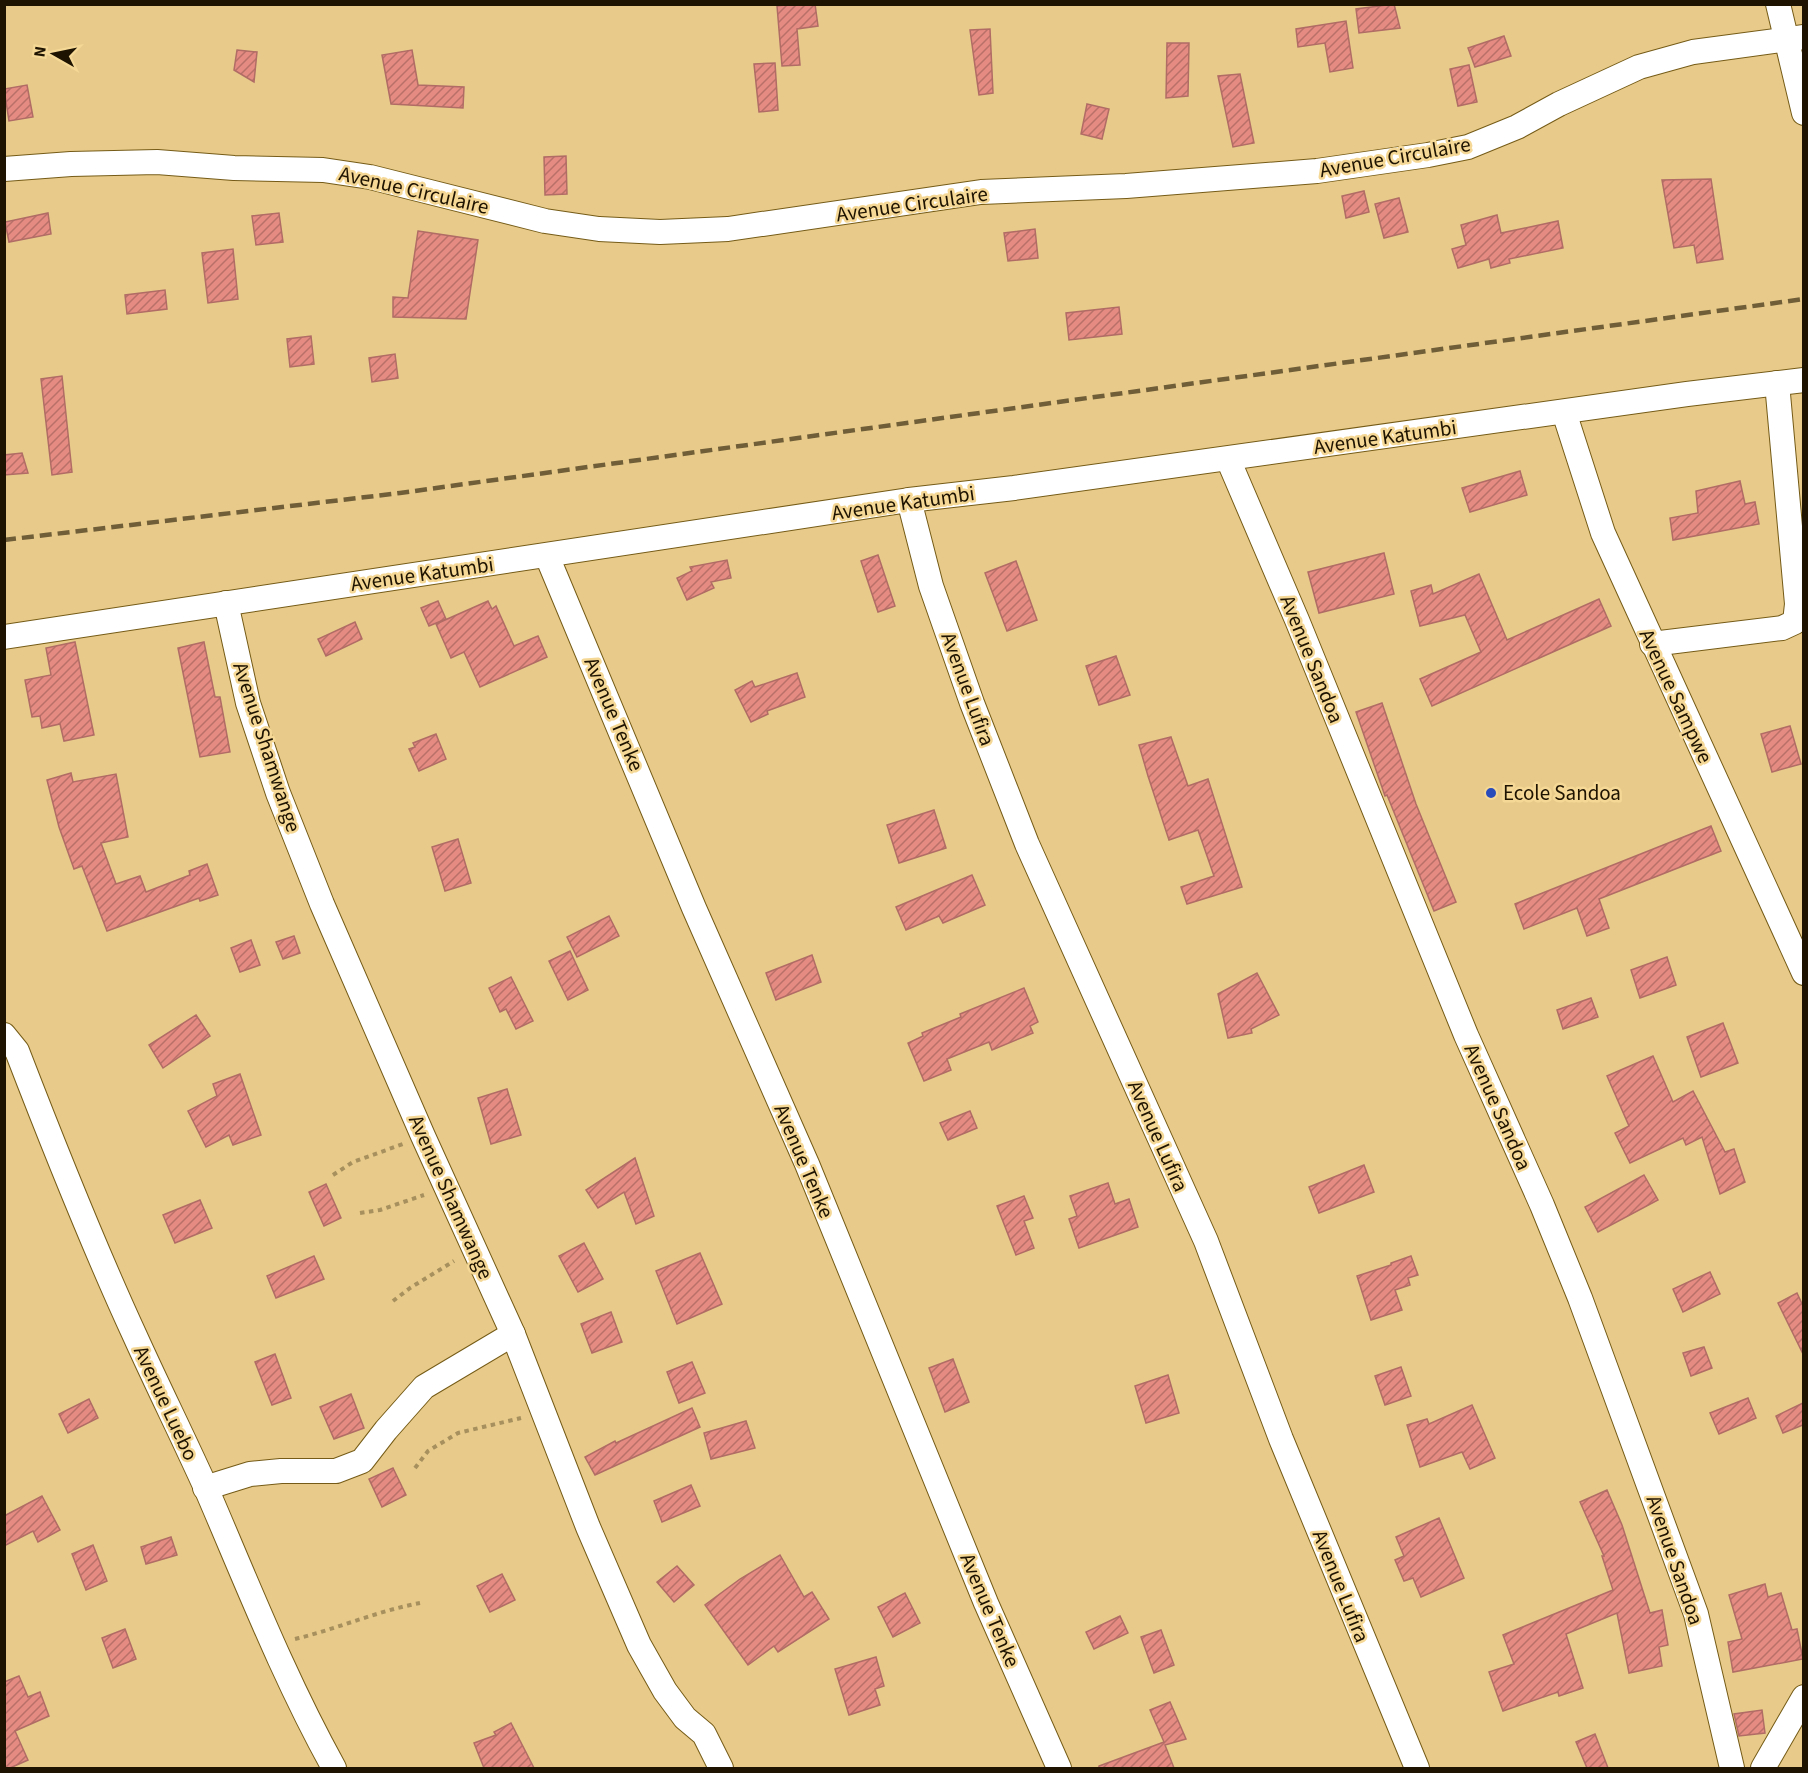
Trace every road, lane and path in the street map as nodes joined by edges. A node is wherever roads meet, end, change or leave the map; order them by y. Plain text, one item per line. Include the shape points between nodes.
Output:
1 (1778, 4) edge
2 (1795, 37) edge
3 (1803, 113) edge
4 (4, 169) edge
5 (1803, 380) edge
6 (1777, 383) junction
7 (1563, 412) junction
8 (1228, 459) junction
9 (909, 500) junction
10 (547, 556) junction
11 (226, 603) junction
12 (4, 637) edge
13 (1652, 644) junction
14 (1803, 973) edge
15 (4, 1035) edge
16 (423, 1136) junction
17 (333, 1175) dead end
18 (447, 1186) junction
19 (360, 1213) dead end
20 (475, 1247) junction
21 (393, 1301) dead end
22 (513, 1334) junction
23 (542, 1413) junction
24 (415, 1468) dead end
25 (205, 1488) junction
26 (420, 1603) dead end
27 (270, 1641) junction
28 (1803, 1697) edge
29 (334, 1768) edge
30 (721, 1768) edge
31 (1059, 1768) edge
32 (1417, 1768) edge
33 (1732, 1768) edge
34 (1763, 1768) edge

1 - 2 street
2 - 3 street
2 - 4 street, Avenue Circulaire via 1693,52 1640,67 1507,131 1468,147 1428,155 1317,171 1126,186 981,192 728,229 660,232 556,223 370,177 323,170 157,162
5 - 6 street, Avenue Katumbi
6 - 7 street, Avenue Katumbi
6 - 13 street via 1797,604 1795,622 1782,628
7 - 8 street, Avenue Katumbi
7 - 13 street, Avenue Sampwe via 1603,533
8 - 9 street, Avenue Katumbi
8 - 33 street, Avenue Sandoa via 1466,1035 1580,1298 1696,1614
9 - 10 street, Avenue Katumbi
9 - 32 street, Avenue Lufira via 931,586 1027,844 1206,1241 1281,1439
10 - 11 street, Avenue Katumbi
10 - 31 street, Avenue Tenke
11 - 12 street, Avenue Katumbi
11 - 16 street, Avenue Shamwange via 248,703 278,793
13 - 14 street, Avenue Sampwe
15 - 25 street, Avenue Luebo via 17,1051 115,1291
16 - 17 path via 353,1162
16 - 18 street, Avenue Shamwange
18 - 19 path via 380,1210
18 - 20 street, Avenue Shamwange
20 - 21 path
20 - 22 street, Avenue Shamwange
22 - 23 street, Avenue Shamwange
22 - 25 street via 424,1387 362,1461 336,1471 250,1474
23 - 24 path via 458,1433 428,1451
23 - 30 street, Avenue Shamwange via 639,1645 678,1709 704,1734
25 - 27 street, Avenue Luebo
26 - 27 path via 331,1630
27 - 29 street, Avenue Luebo
28 - 34 street

